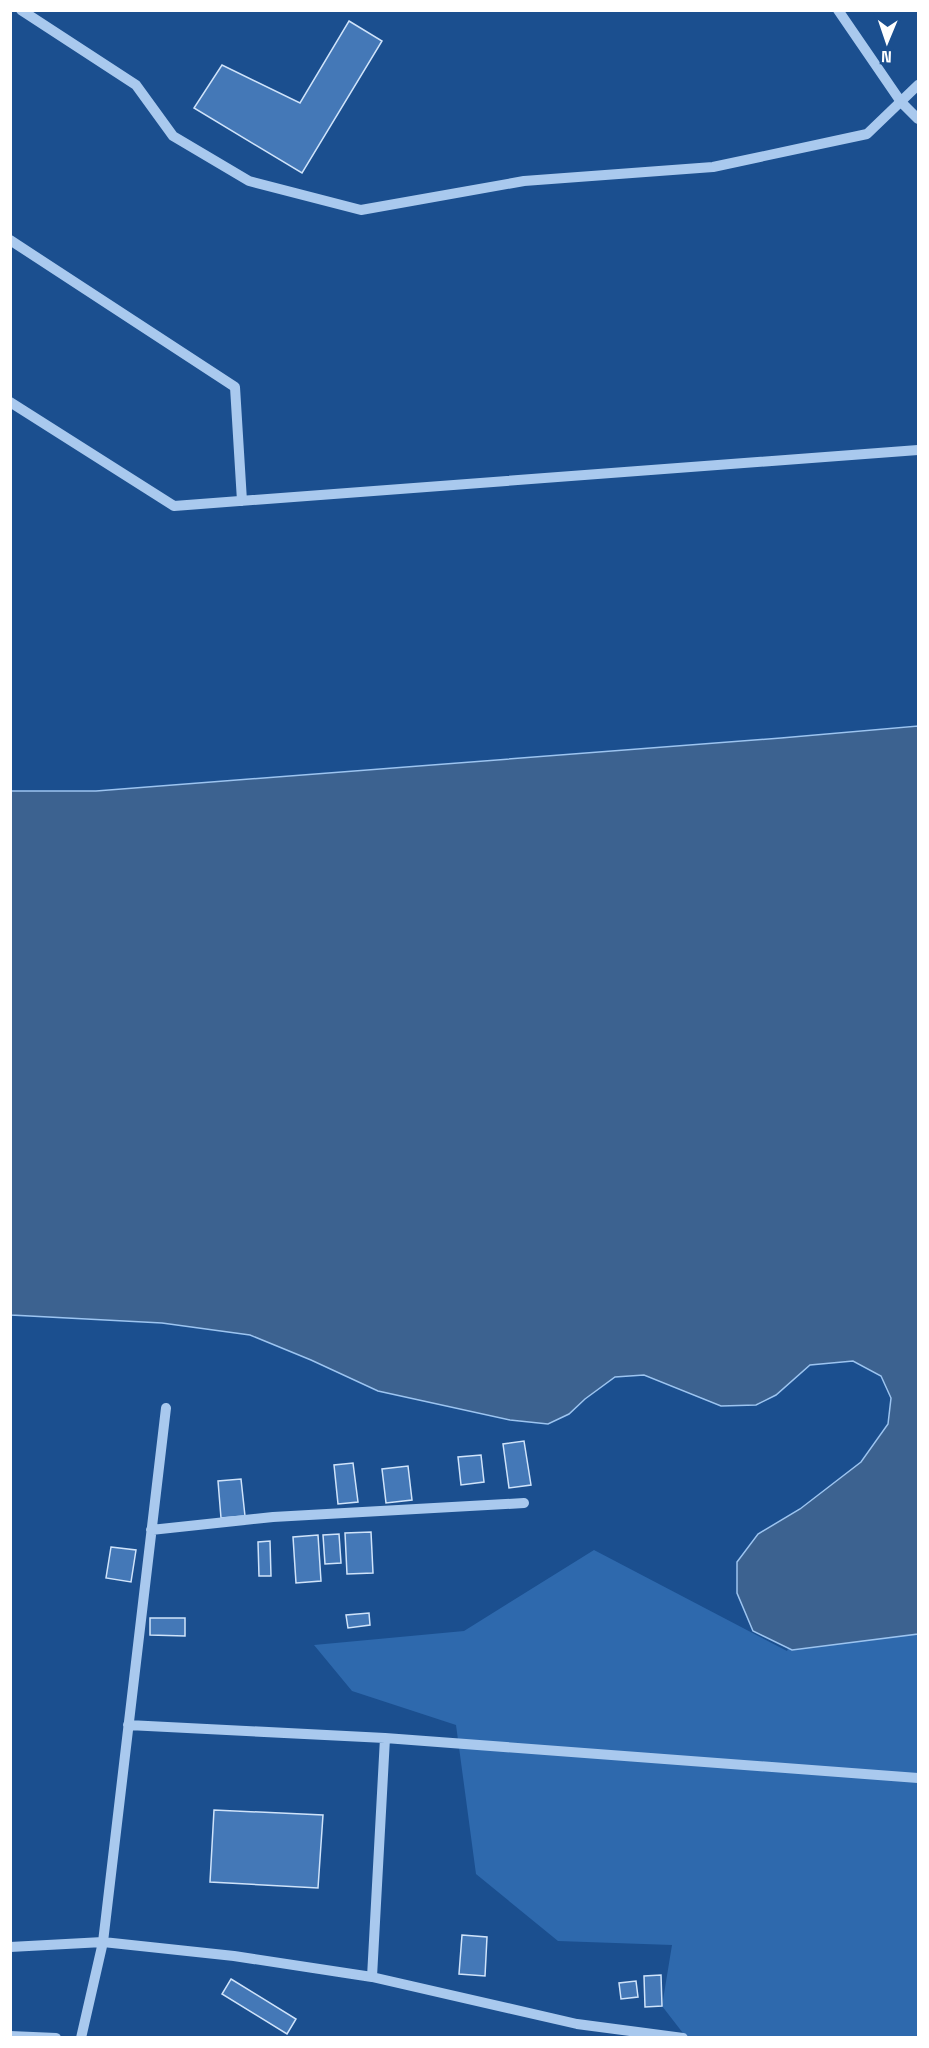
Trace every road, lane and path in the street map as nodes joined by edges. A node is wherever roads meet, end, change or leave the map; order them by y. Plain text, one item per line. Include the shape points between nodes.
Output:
1 (21, 10) edge
2 (838, 10) edge
3 (918, 85) edge
4 (901, 102) junction
5 (918, 119) edge
6 (10, 240) edge
7 (10, 402) edge
8 (918, 450) edge
9 (242, 501) junction
10 (166, 1408) dead end
11 (524, 1503) dead end
12 (151, 1530) junction
13 (128, 1725) junction
14 (385, 1738) junction
15 (918, 1778) edge
16 (103, 1942) junction
17 (10, 1947) edge
18 (372, 1977) junction
19 (10, 2036) edge
20 (56, 2037) edge
21 (81, 2037) edge
22 (683, 2037) edge

1 - 4 street via 136,85 173,136 230,170 249,181 361,210 524,182 713,167 867,134
2 - 4 street
3 - 4 street
4 - 5 street
6 - 9 street via 235,387
7 - 9 street via 174,506
8 - 9 street
10 - 12 street
11 - 12 street via 273,1517
12 - 13 street
13 - 14 street
13 - 16 street
14 - 15 street
14 - 18 street
16 - 17 street
16 - 18 street via 234,1956
16 - 21 street
18 - 22 street via 578,2024
19 - 20 street

